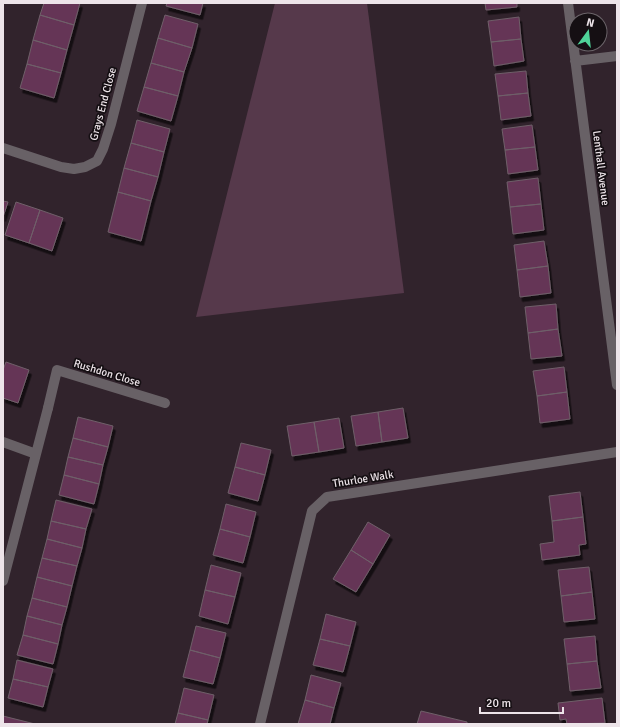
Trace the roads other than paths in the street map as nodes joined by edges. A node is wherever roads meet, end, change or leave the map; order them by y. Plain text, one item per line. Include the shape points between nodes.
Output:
1 (142, 3) edge
2 (568, 3) edge
3 (617, 56) edge
4 (575, 61) junction
5 (3, 148) edge
6 (617, 385) edge
7 (165, 403) dead end
8 (3, 442) edge
9 (617, 452) edge
10 (36, 454) junction
11 (3, 581) edge
12 (260, 724) edge

1 - 5 street, Grays End Close via 111,124 97,161 74,169 60,167
2 - 4 street, Lenthall Avenue
3 - 4 street
4 - 6 street, Lenthall Avenue
7 - 10 street, Rushdon Close via 57,370
8 - 10 street
9 - 12 street, Thurloe Walk via 327,497 312,511
10 - 11 street, Rushdon Close

